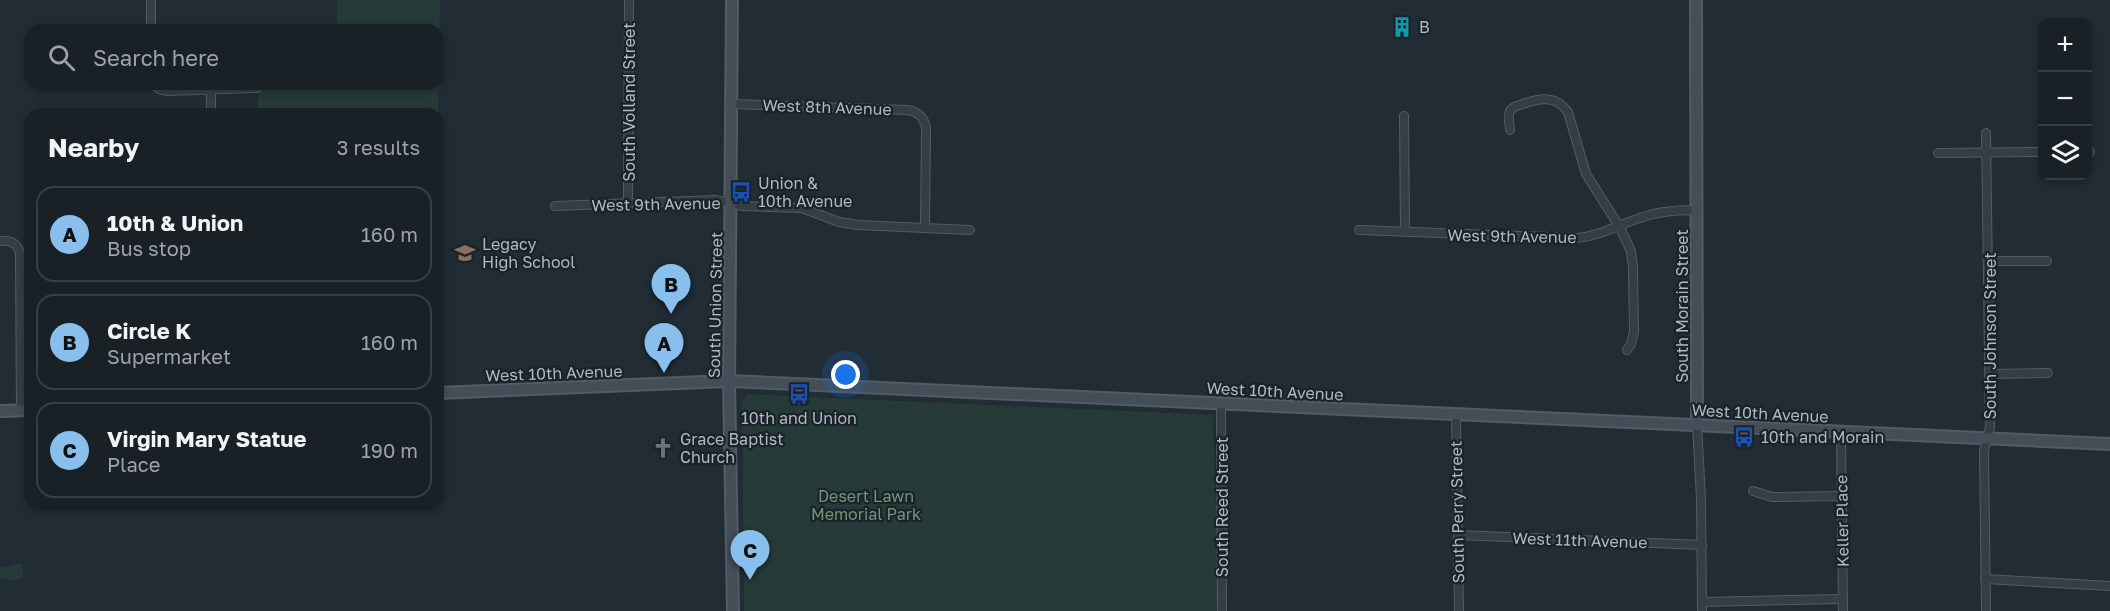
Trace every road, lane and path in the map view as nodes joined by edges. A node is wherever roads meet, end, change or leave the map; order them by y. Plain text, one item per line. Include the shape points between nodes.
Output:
1 (151, 0) edge
2 (629, 0) edge
3 (732, 0) edge
4 (1696, 0) edge
5 (151, 24) edge
6 (165, 90) edge
7 (211, 90) joint
8 (731, 104) junction
9 (211, 108) edge
10 (1404, 116) dead end
11 (1510, 130) dead end
12 (1986, 132) dead end
13 (1987, 152) junction
14 (2038, 152) edge
15 (1938, 153) dead end
16 (628, 203) junction
17 (731, 203) junction
18 (555, 206) dead end
19 (1696, 210) junction
20 (1619, 226) junction
21 (925, 228) junction
22 (970, 230) dead end
23 (1359, 230) dead end
24 (1405, 232) junction
25 (0, 241) edge
26 (1989, 261) junction
27 (2047, 261) dead end
28 (1627, 350) dead end
29 (24, 358) edge
30 (2048, 373) dead end
31 (1990, 374) junction
32 (729, 381) junction
33 (444, 393) edge
34 (1221, 403) junction
35 (24, 410) edge
36 (0, 411) edge
37 (1456, 414) junction
38 (1697, 425) junction
39 (1841, 432) junction
40 (1988, 438) junction
41 (2110, 444) edge
42 (1753, 491) dead end
43 (1842, 496) junction
44 (1458, 535) junction
45 (1702, 545) junction
46 (1985, 579) junction
47 (2110, 586) edge
48 (1842, 599) junction
49 (1702, 607) edge
50 (733, 611) edge
51 (1222, 611) edge
52 (1459, 611) edge
53 (1843, 611) edge
54 (1986, 611) edge

1 - 5 street
2 - 16 street, South Volland Street
3 - 8 main road, South Union Street
4 - 19 main road, South Morain Street
6 - 7 street
7 - 9 street
8 - 17 main road, South Union Street
8 - 21 street, West 8th Avenue via 908,110 921,116 926,128
10 - 24 street
11 - 20 street via 1509,113 1516,106 1542,99 1564,106 1586,174
12 - 13 street, South Johnson Street
13 - 14 street
13 - 15 street
13 - 26 street, South Johnson Street
16 - 17 street, West 9th Avenue
16 - 18 street, West 9th Avenue
17 - 21 street, West 9th Avenue via 802,208 858,225
17 - 32 main road, South Union Street
19 - 20 street, West 9th Avenue via 1654,214
19 - 38 main road, South Morain Street
20 - 24 street, West 9th Avenue via 1577,238
20 - 28 street via 1631,251 1633,268 1634,332
21 - 22 street, West 9th Avenue
23 - 24 street, West 9th Avenue
25 - 29 street via 15,245 20,253
26 - 27 street
26 - 31 street, South Johnson Street
30 - 31 street
31 - 40 street, South Johnson Street
32 - 33 main road, West 10th Avenue
32 - 34 main road, West 10th Avenue
32 - 50 main road, South Union Street
34 - 37 main road, West 10th Avenue
34 - 51 street, South Reed Street
35 - 36 main road
37 - 38 main road, West 10th Avenue
37 - 44 street, South Perry Street
38 - 39 main road, West 10th Avenue
38 - 45 street, South Morain Street
39 - 40 main road, West 10th Avenue
39 - 43 street, Keller Place
40 - 41 main road, West 10th Avenue
40 - 46 street, South Johnson Street via 1984,452
42 - 43 street via 1772,496
43 - 48 street, Keller Place
44 - 45 street, West 11th Avenue
44 - 52 street, South Perry Street
45 - 49 street, South Morain Street
46 - 47 street
46 - 54 street, South Johnson Street
48 - 49 street
48 - 53 street, Keller Place

